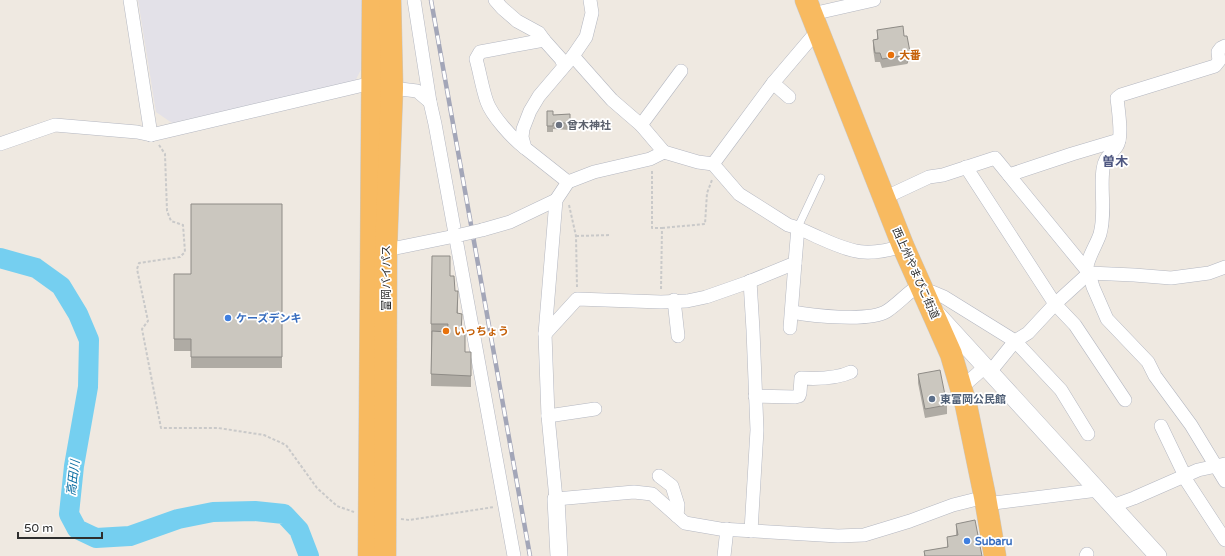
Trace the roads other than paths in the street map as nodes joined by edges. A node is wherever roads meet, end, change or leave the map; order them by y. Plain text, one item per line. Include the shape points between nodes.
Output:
1 (130, 0) edge
2 (373, 0) edge
3 (390, 0) edge
4 (414, 0) edge
5 (495, 0) edge
6 (590, 0) edge
7 (874, 0) edge
8 (812, 14) edge
9 (544, 40) junction
10 (1225, 46) edge
11 (568, 60) junction
12 (681, 71) dead end
13 (773, 83) junction
14 (382, 85) junction
15 (789, 97) dead end
16 (430, 102) junction
17 (641, 125) junction
18 (151, 135) junction
19 (1119, 140) junction
20 (0, 144) edge
21 (525, 148) junction
22 (664, 152) junction
23 (717, 168) junction
24 (966, 168) junction
25 (1009, 175) junction
26 (821, 178) dead end
27 (562, 191) junction
28 (884, 198) junction
29 (798, 227) junction
30 (458, 236) junction
31 (903, 246) junction
32 (386, 250) junction
33 (795, 263) junction
34 (1225, 267) edge
35 (1088, 272) junction
36 (750, 282) junction
37 (925, 294) junction
38 (674, 300) junction
39 (1055, 304) junction
40 (792, 312) junction
41 (790, 328) dead end
42 (545, 334) junction
43 (678, 336) dead end
44 (1015, 341) junction
45 (987, 370) junction
46 (851, 372) dead end
47 (961, 388) junction
48 (755, 396) junction
49 (1126, 400) dead end
50 (595, 409) dead end
51 (548, 416) junction
52 (1161, 426) dead end
53 (1088, 434) dead end
54 (1220, 465) edge
55 (658, 476) dead end
56 (1185, 476) junction
57 (1225, 481) edge
58 (1098, 490) junction
59 (556, 499) junction
60 (985, 500) junction
61 (1112, 506) junction
62 (677, 516) junction
63 (378, 517) junction
64 (728, 529) junction
65 (751, 531) junction
66 (1225, 540) edge
67 (369, 556) edge
68 (385, 556) edge
69 (514, 556) edge
70 (559, 556) edge
71 (724, 556) edge
72 (995, 556) edge
73 (1158, 556) edge

1 - 18 street
2 - 14 highway, 富岡バイパス
3 - 14 highway, 富岡バイパス
4 - 16 street
5 - 9 street via 517,21 539,32
6 - 11 street via 592,13 586,37
7 - 8 street
8 - 13 street
8 - 28 highway, 西上州やまびこ街道
9 - 11 street via 561,59
9 - 21 street via 480,52 476,58 487,103 501,124
10 - 19 street via 1218,52 1219,61 1215,66 1117,98
11 - 17 street
11 - 21 street via 530,111 522,137
12 - 17 street
13 - 15 street
13 - 23 street
14 - 16 street via 417,91
14 - 18 street
14 - 32 highway, 富岡バイパス
14 - 63 highway, 富岡バイパス via 370,252
16 - 30 street
17 - 22 street
18 - 20 street via 55,125
19 - 25 street
19 - 35 street via 1118,146 1105,159 1102,177 1101,232 1086,267
21 - 27 street
22 - 23 street
22 - 27 street via 650,159 594,172
23 - 29 street via 739,194 788,225
24 - 25 street via 995,158
24 - 28 street via 929,177
24 - 39 street
25 - 35 street
26 - 29 lane
27 - 30 street, bridge via 510,222
27 - 42 street
28 - 31 highway, 西上州やまびこ街道
29 - 31 street via 839,247 864,253
29 - 33 street
30 - 32 street
30 - 69 street
31 - 37 highway, 西上州やまびこ街道
32 - 63 highway, 富岡バイパス
33 - 36 street
33 - 40 street
34 - 35 street via 1209,273 1171,278
35 - 39 street
35 - 54 street via 1107,319 1148,362 1155,376
36 - 38 street via 706,297 687,301
36 - 48 street
37 - 40 street via 911,290 878,315 862,317
37 - 44 street via 932,292 944,297
37 - 45 street
37 - 47 highway, 西上州やまびこ街道 via 951,354
38 - 42 street via 661,302 578,299
38 - 43 street
39 - 44 street via 1028,333
39 - 49 street via 1075,325
40 - 41 street
42 - 51 street
44 - 45 street
44 - 53 street via 1062,390
45 - 47 street
45 - 58 street
46 - 48 street via 815,379 801,378 799,396
47 - 60 highway, 西上州やまびこ街道
48 - 65 street via 756,430
50 - 51 street
51 - 59 street
52 - 56 street
54 - 56 street
54 - 57 street
55 - 62 street via 672,486 678,505
56 - 61 street
56 - 66 street
58 - 60 street
58 - 61 street
59 - 62 street via 634,492 652,494
59 - 70 street
60 - 65 street via 953,505 864,535
60 - 72 highway, 西上州やまびこ街道
61 - 73 street
62 - 64 street via 684,523
63 - 67 highway, 富岡バイパス
63 - 68 highway, 富岡バイパス
64 - 65 street
64 - 71 street

